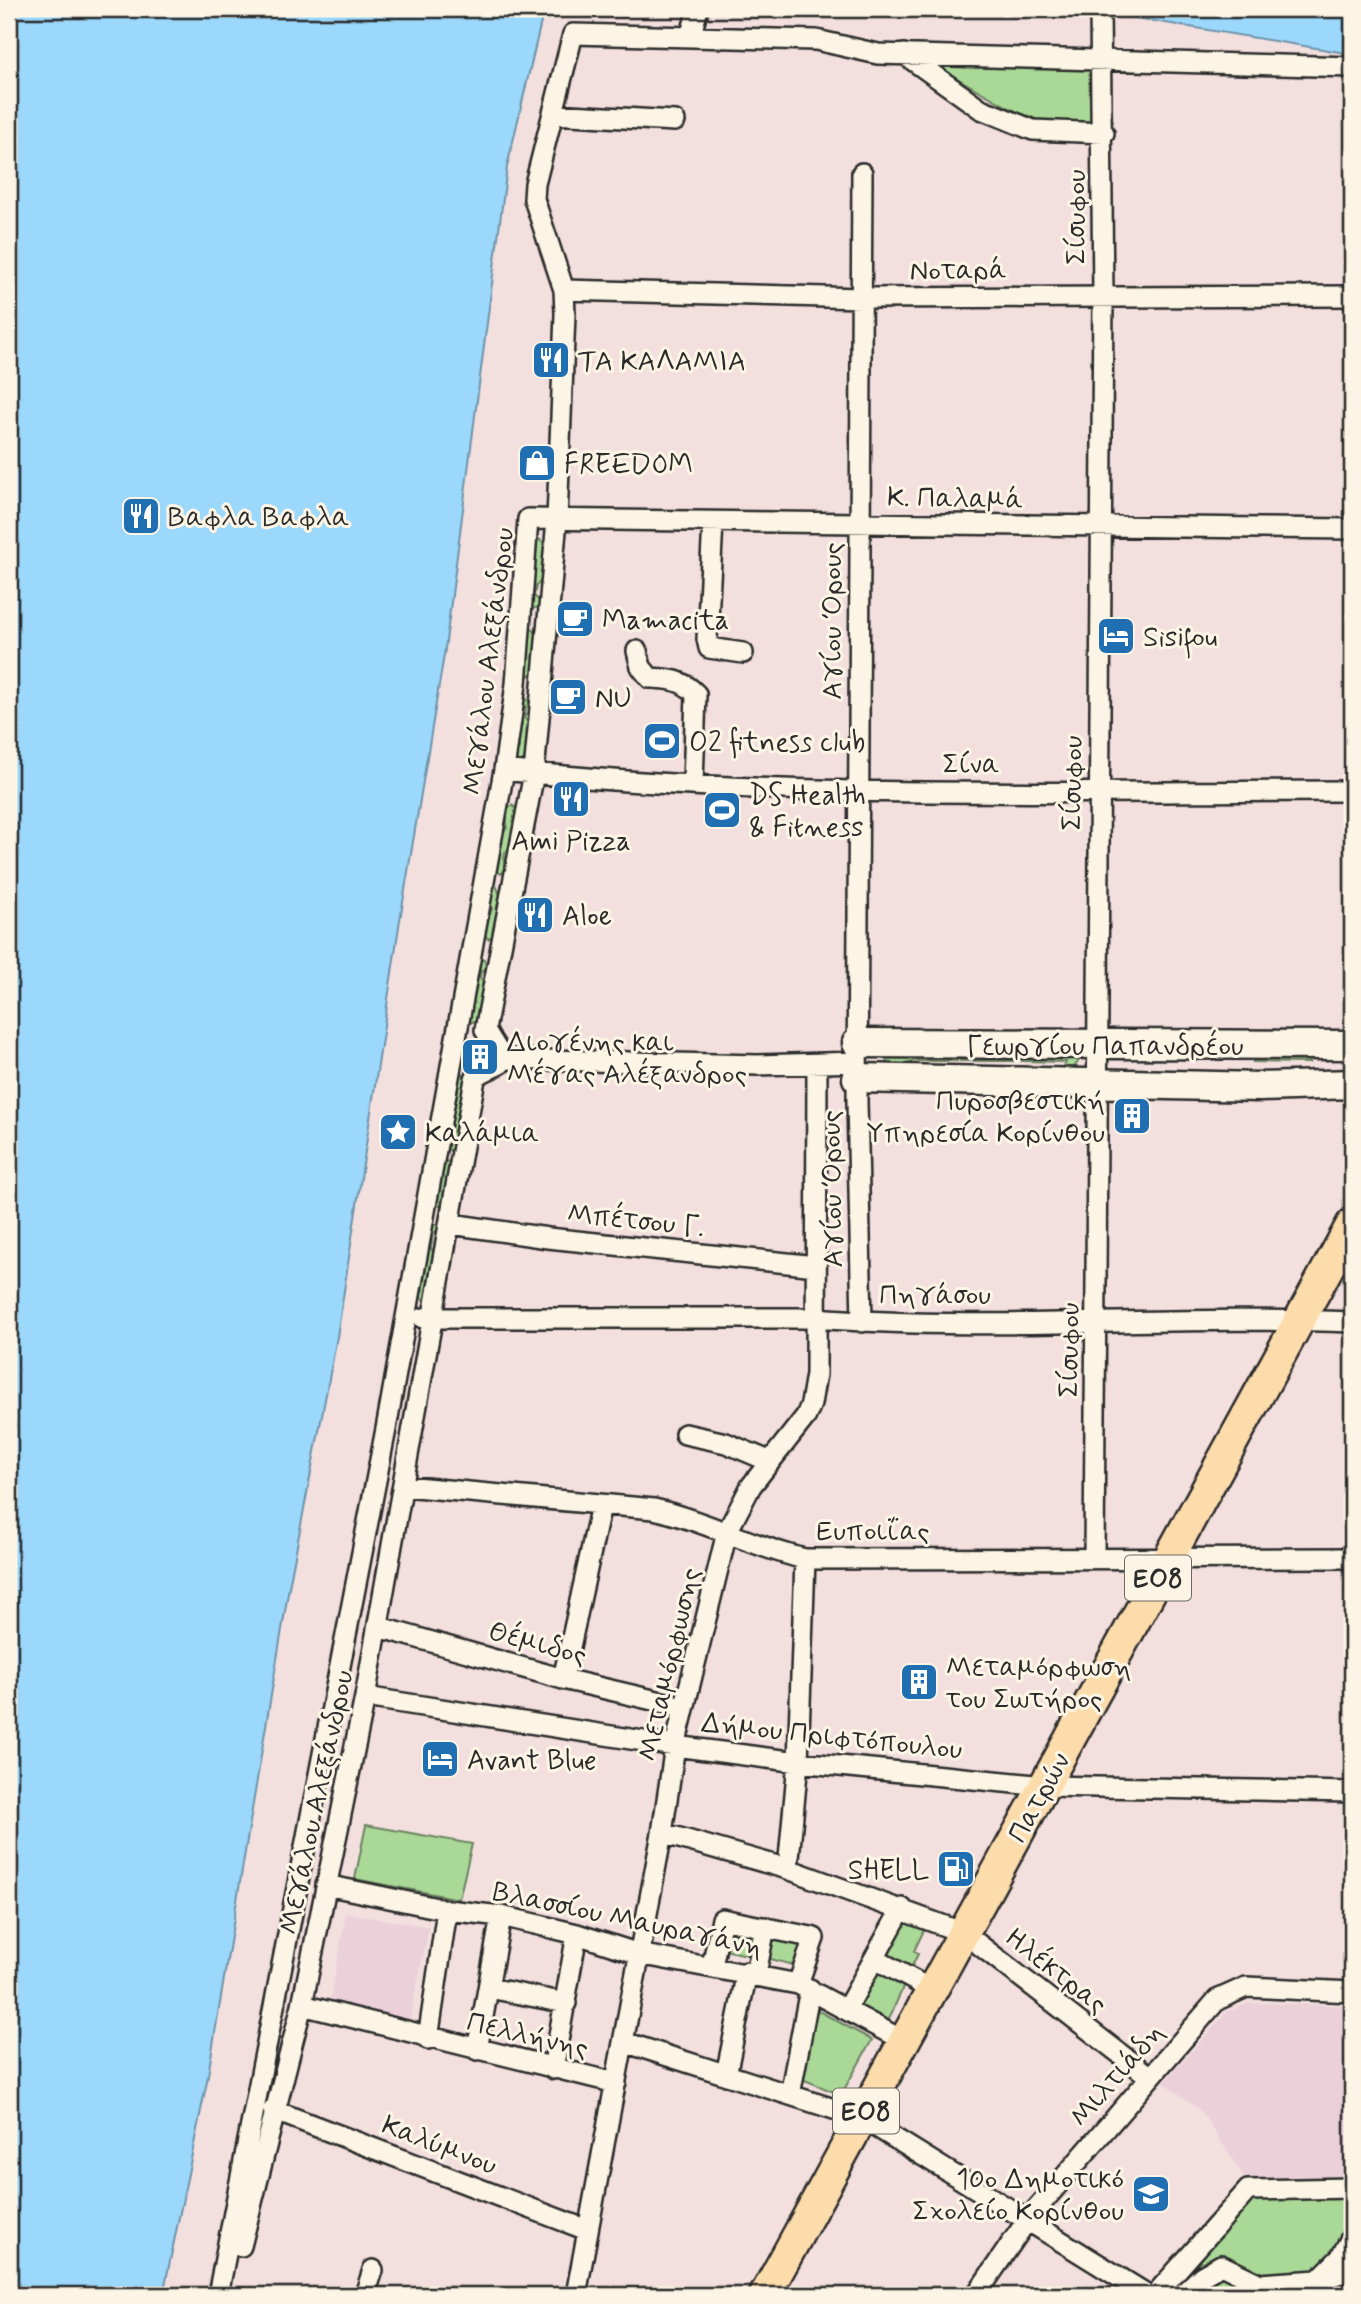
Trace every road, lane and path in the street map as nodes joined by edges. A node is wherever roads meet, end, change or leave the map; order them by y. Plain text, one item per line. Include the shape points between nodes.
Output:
1 (698, 9) edge
2 (1100, 17) edge
3 (690, 37) junction
4 (904, 54) junction
5 (1101, 58) junction
6 (1352, 67) edge
7 (552, 114) junction
8 (675, 121) dead end
9 (1104, 133) junction
10 (862, 173) dead end
11 (564, 290) junction
12 (1103, 296) junction
13 (1352, 296) edge
14 (861, 298) junction
15 (557, 520) junction
16 (713, 522) junction
17 (860, 524) junction
18 (1102, 526) junction
19 (1352, 529) edge
20 (637, 651) dead end
21 (743, 653) dead end
22 (504, 770) junction
23 (534, 773) junction
24 (693, 784) junction
25 (858, 790) junction
26 (1099, 791) junction
27 (1352, 791) edge
28 (1352, 1045) edge
29 (1096, 1046) junction
30 (503, 1059) junction
31 (857, 1061) junction
32 (817, 1064) junction
33 (1100, 1084) junction
34 (1352, 1084) edge
35 (451, 1224) junction
36 (1352, 1224) edge
37 (816, 1266) junction
38 (434, 1316) junction
39 (815, 1318) junction
40 (405, 1320) junction
41 (1300, 1320) junction
42 (1352, 1321) edge
43 (863, 1322) junction
44 (1096, 1323) junction
45 (685, 1434) dead end
46 (769, 1461) junction
47 (404, 1486) junction
48 (601, 1505) junction
49 (727, 1532) junction
50 (1094, 1558) junction
51 (1352, 1558) edge
52 (805, 1559) junction
53 (1168, 1559) junction
54 (379, 1627) junction
55 (563, 1679) junction
56 (365, 1697) junction
57 (683, 1707) junction
58 (675, 1746) junction
59 (798, 1762) junction
60 (1045, 1786) junction
61 (1352, 1792) edge
62 (662, 1833) junction
63 (788, 1869) junction
64 (326, 1885) junction
65 (902, 1908) junction
66 (447, 1910) junction
67 (501, 1916) junction
68 (765, 1927) junction
69 (964, 1933) junction
70 (578, 1934) junction
71 (639, 1954) junction
72 (875, 1959) junction
73 (712, 1966) junction
74 (751, 1973) junction
75 (804, 1986) junction
76 (489, 1988) junction
77 (932, 1990) junction
78 (1352, 1992) edge
79 (566, 2003) junction
80 (302, 2006) junction
81 (847, 2008) junction
82 (428, 2039) junction
83 (904, 2041) junction
84 (624, 2042) junction
85 (477, 2050) junction
86 (553, 2069) junction
87 (726, 2075) junction
88 (1150, 2077) junction
89 (616, 2083) junction
90 (790, 2095) junction
91 (273, 2110) junction
92 (862, 2118) junction
93 (1352, 2188) edge
94 (1028, 2219) junction
95 (587, 2230) junction
96 (1352, 2236) edge
97 (373, 2270) dead end
98 (1352, 2270) edge
99 (1316, 2288) edge
100 (770, 2293) edge
101 (218, 2295) edge
102 (231, 2295) edge
103 (365, 2295) edge
104 (576, 2295) edge
105 (976, 2295) edge
106 (1148, 2295) edge
107 (1155, 2295) edge
108 (1182, 2295) edge

1 - 3 street
2 - 5 street, Σίσυφου
3 - 4 street via 816,40 871,53
3 - 7 street, Μεγάλου Αλεξάνδρου via 573,34
4 - 5 street
4 - 9 street via 981,109 1033,130
5 - 6 street
5 - 9 street, Σίσυφου
7 - 8 street
7 - 11 street, Μεγάλου Αλεξάνδρου via 534,199
9 - 12 street, Σίσυφου
10 - 14 street, Αγίου Όρους
11 - 14 street, Νοταρά
11 - 15 street, Μεγάλου Αλεξάνδρου
12 - 13 street, Νοταρά
12 - 14 street, Νοταρά
12 - 18 street, Σίσυφου
14 - 17 street, Αγίου Όρους
15 - 16 street, Κ. Παλαμά
15 - 22 street, Μεγάλου Αλεξάνδρου via 528,519 516,684
15 - 23 street
16 - 17 street, Κ. Παλαμά
16 - 21 street via 709,648
17 - 18 street, Κ. Παλαμά
17 - 25 street, Αγίου Όρους
18 - 19 street, Κ. Παλαμά
18 - 26 street, Σίσυφου
20 - 24 street via 650,678 675,679 696,694
22 - 23 street, Σίνα
22 - 40 street, Μεγάλου Αλεξάνδρου
23 - 24 street, Σίνα
23 - 30 street via 485,1030
24 - 25 street, Σίνα
25 - 26 street, Σίνα
25 - 31 street, Αγίου Όρους
26 - 27 street, Σίνα
26 - 29 street, Σίσυφου
28 - 29 street, Γεωργίου Παπανδρέου
29 - 31 street, Γεωργίου Παπανδρέου
29 - 33 street, Σίσυφου
30 - 32 street, Γεωργίου Παπανδρέου
30 - 35 street, Μεγάλου Αλεξάνδρου via 475,1079
31 - 32 street, Γεωργίου Παπανδρέου
31 - 33 street, Γεωργίου Παπανδρέου
31 - 43 street, Αγίου Όρους
32 - 37 street, Μεταμόρφωσης
33 - 34 street, Γεωργίου Παπανδρέου
33 - 44 street, Σίσυφου
35 - 37 street, Μπέτσου Γ.
35 - 38 street, Μεγάλου Αλεξάνδρου
36 - 41 main road, Πατρών / ΕΟ8
37 - 39 street, Μεταμόρφωσης
38 - 39 street, Πηγάσου
38 - 40 street, Πηγάσου
38 - 47 street, Μεγάλου Αλεξάνδρου
39 - 43 street, Πηγάσου
39 - 46 street, Μεταμόρφωσης via 816,1374 811,1404 798,1428
40 - 101 street, Μεγάλου Αλεξάνδρου
41 - 42 street, Πηγάσου
41 - 44 street, Πηγάσου
41 - 53 main road, Πατρών / ΕΟ8
43 - 44 street, Πηγάσου
44 - 50 street, Σίσυφου
45 - 46 street via 735,1446
46 - 49 street, Μεταμόρφωσης
47 - 48 street, Ευποιΐας
47 - 54 street, Μεγάλου Αλεξάνδρου
48 - 49 street, Ευποιΐας via 654,1509
48 - 55 street
49 - 52 street, Ευποιΐας
49 - 57 street, Μεταμόρφωσης
50 - 52 street, Ευποιΐας
50 - 53 street, Ευποιΐας
51 - 53 street, Ευποιΐας
52 - 59 street
53 - 60 main road, Πατρών / ΕΟ8
54 - 55 street, Θέμιδος
54 - 56 street, Μεγάλου Αλεξάνδρου
55 - 57 street, Θέμιδος
56 - 58 street, Δήμου Πριφτόπουλου
56 - 64 street, Μεγάλου Αλεξάνδρου
57 - 58 street, Μεταμόρφωσης
58 - 59 street, Δήμου Πριφτόπουλου
58 - 62 street, Μεταμόρφωσης
59 - 60 street, Δήμου Πριφτόπουλου
59 - 63 street
60 - 61 street, Δήμου Πριφτόπουλου
60 - 69 main road, Πατρών / ΕΟ8
62 - 63 street, Ηλέκτρας
62 - 71 street, Μεταμόρφωσης
63 - 65 street, Ηλέκτρας
64 - 66 street, Βλασσίου Μαυραγάνη
64 - 80 street, Μεγάλου Αλεξάνδρου
65 - 69 street, Ηλέκτρας
65 - 72 street
66 - 67 street, Βλασσίου Μαυραγάνη
66 - 82 street, Πελλήνης
67 - 70 street, Βλασσίου Μαυραγάνη
67 - 76 street
68 - 73 street via 722,1919
68 - 74 street
68 - 75 street via 814,1938
69 - 77 main road, Πατρών / ΕΟ8
69 - 88 street, Ηλέκτρας
70 - 71 street, Βλασσίου Μαυραγάνη
70 - 79 street
71 - 73 street, Βλασσίου Μαυραγάνη
71 - 84 street, Μεταμόρφωσης
72 - 77 street
72 - 81 street
73 - 74 street, Βλασσίου Μαυραγάνη
74 - 75 street, Βλασσίου Μαυραγάνη
74 - 87 street
75 - 81 street, Βλασσίου Μαυραγάνη
75 - 90 street
76 - 79 street
76 - 85 street
77 - 83 main road, Πατρών / ΕΟ8
78 - 88 street, Μιλτιάδη via 1261,1987 1231,1992 1217,2000
79 - 86 street
80 - 82 street, Πελλήνης
80 - 91 street, Μεγάλου Αλεξάνδρου
81 - 83 street, Βλασσίου Μαυραγάνη
82 - 85 street, Πελλήνης
83 - 92 main road, Πατρών / ΕΟ8
84 - 87 street
84 - 89 street, Μεταμόρφωσης
85 - 86 street, Πελλήνης
86 - 89 street, Πελλήνης
87 - 90 street
88 - 94 street, Μιλτιάδη
89 - 95 street, Μεταμόρφωσης
90 - 92 street
91 - 95 street, Καλύμνου
91 - 102 street, Μεγάλου Αλεξάνδρου
92 - 94 street
92 - 100 main road, Πατρών / ΕΟ8
93 - 107 street via 1248,2190
94 - 105 street, Μιλτιάδη
94 - 106 street
95 - 104 street, Μεταμόρφωσης
96 - 99 street
97 - 103 street
98 - 99 street
99 - 108 street via 1260,2284 1222,2265

